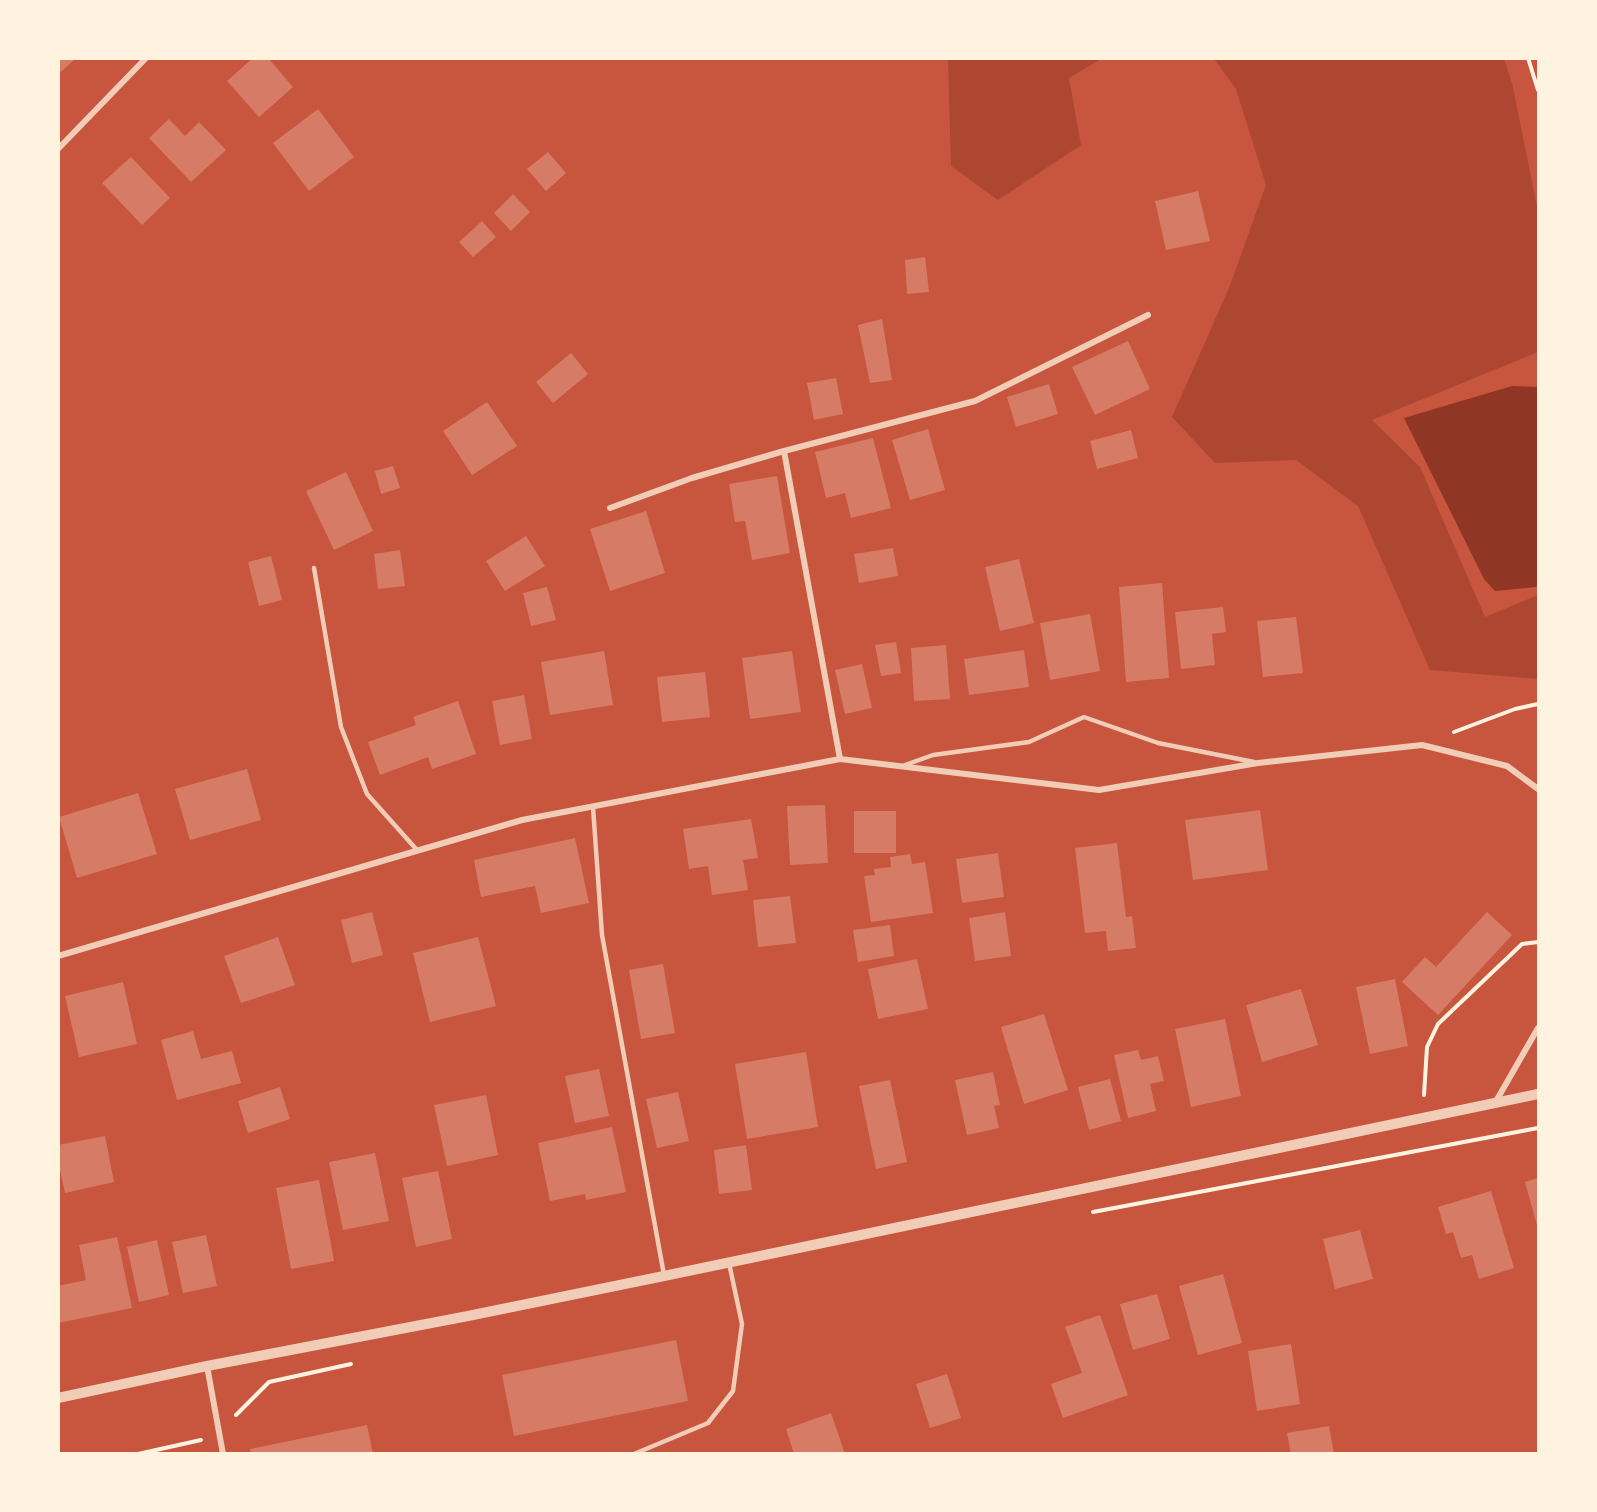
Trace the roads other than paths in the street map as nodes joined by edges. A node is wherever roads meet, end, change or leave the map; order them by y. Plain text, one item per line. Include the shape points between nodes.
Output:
1 (146, 58) edge
2 (58, 148) edge
3 (1148, 315) dead end
4 (783, 451) junction
5 (610, 508) dead end
6 (314, 568) dead end
7 (840, 759) junction
8 (1258, 763) junction
9 (902, 766) junction
10 (1539, 789) edge
11 (593, 807) junction
12 (417, 850) junction
13 (58, 956) edge
14 (1539, 1028) edge
15 (1539, 1094) edge
16 (1494, 1103) junction
17 (729, 1263) junction
18 (664, 1276) junction
19 (207, 1366) junction
20 (58, 1398) edge
21 (223, 1454) edge
22 (634, 1454) edge

1 - 2 street
3 - 4 street via 975,401
4 - 5 street
4 - 7 street
6 - 12 lane via 342,727 367,794
7 - 9 street
7 - 11 street
8 - 9 street via 1099,790
8 - 9 lane via 1158,743 1084,717 1029,742 933,755
8 - 10 street via 1422,745 1508,766
11 - 12 street via 522,820
11 - 18 lane via 602,935
12 - 13 street
14 - 16 street
15 - 16 street
16 - 17 street
17 - 18 street
17 - 22 lane via 742,1324 733,1391 708,1423
18 - 19 street
19 - 20 street
19 - 21 street

